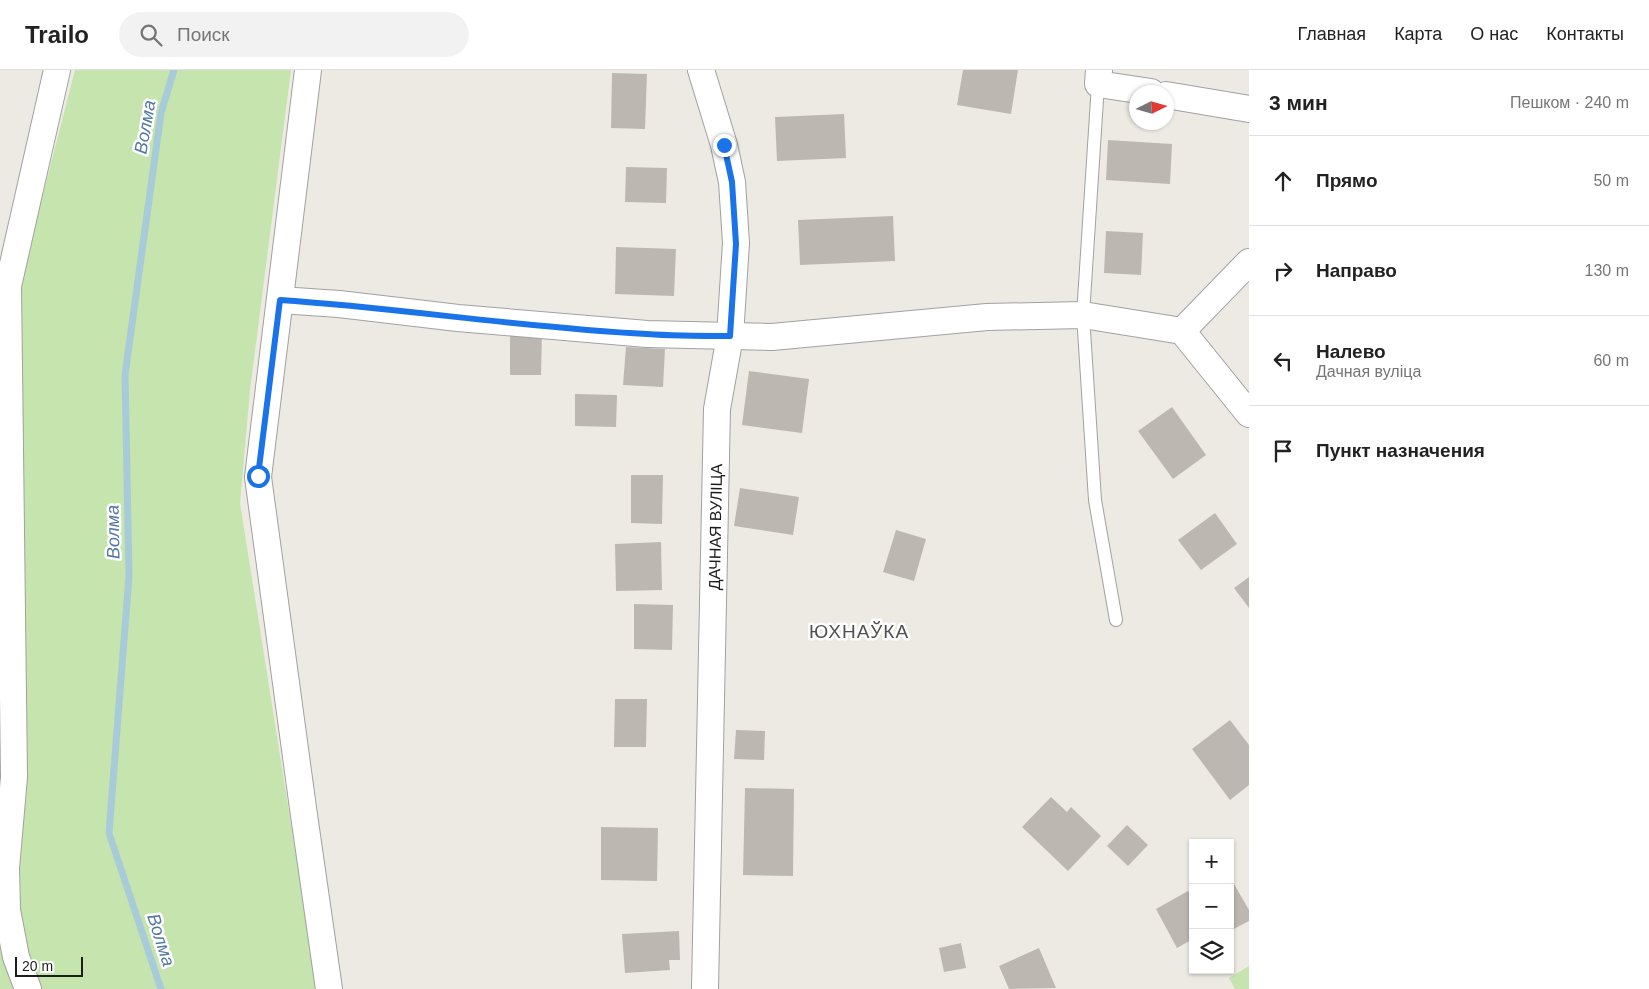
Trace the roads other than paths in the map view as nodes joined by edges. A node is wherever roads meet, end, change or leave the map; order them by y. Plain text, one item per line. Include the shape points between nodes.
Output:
1 (58, 70) edge
2 (308, 70) edge
3 (701, 70) edge
4 (1099, 77) edge
5 (1129, 86) edge
6 (1174, 96) edge
7 (1249, 109) edge
8 (1249, 262) edge
9 (280, 300) junction
10 (1083, 315) junction
11 (1182, 331) junction
12 (730, 336) junction
13 (1249, 414) edge
14 (1116, 620) dead end
15 (28, 989) edge
16 (329, 989) edge
17 (704, 989) edge

1 - 15 street via 8,286 14,777 6,868 7,910 16,957
2 - 9 street
3 - 12 street, ДАЧНАЯ ВУЛІЦА via 732,182 736,244
4 - 5 street
4 - 10 lane
6 - 7 street
8 - 11 street
9 - 12 street via 647,334
9 - 16 street via 258,476
10 - 11 street
10 - 12 street via 987,317 772,338
10 - 14 lane via 1095,500
11 - 13 street
12 - 17 street, ДАЧНАЯ ВУЛІЦА via 717,409

